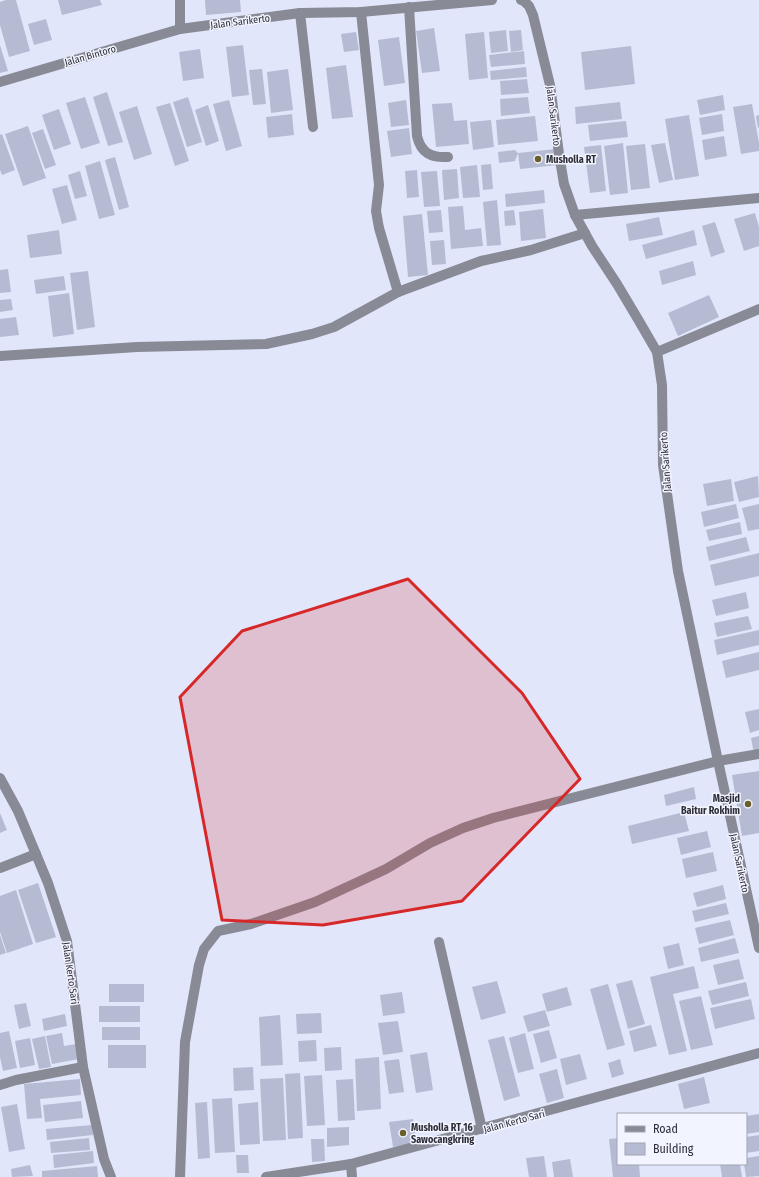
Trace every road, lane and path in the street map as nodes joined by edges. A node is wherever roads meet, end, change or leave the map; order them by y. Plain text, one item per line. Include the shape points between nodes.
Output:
1 (180, 0) edge
2 (492, 0) edge
3 (524, 0) edge
4 (409, 8) junction
5 (360, 12) junction
6 (300, 14) junction
7 (180, 29) junction
8 (0, 82) edge
9 (313, 127) dead end
10 (448, 157) dead end
11 (759, 198) edge
12 (574, 215) junction
13 (585, 233) junction
14 (398, 292) junction
15 (759, 309) edge
16 (657, 352) junction
17 (0, 356) edge
18 (759, 754) edge
19 (718, 761) junction
20 (0, 778) edge
21 (36, 854) junction
22 (0, 868) edge
23 (439, 942) dead end
24 (759, 948) edge
25 (759, 1053) edge
26 (83, 1067) junction
27 (0, 1085) edge
28 (482, 1130) junction
29 (351, 1164) junction
30 (111, 1177) edge
31 (180, 1177) edge
32 (266, 1177) edge
33 (352, 1177) edge

1 - 7 street
2 - 4 street, Jalan Sarikerto
3 - 12 street, Jalan Sarikerto via 533,15 550,85 564,184
4 - 5 street, Jalan Sarikerto
4 - 10 street via 417,136 422,150 437,158
5 - 6 street, Jalan Sarikerto
5 - 14 street via 379,185 376,210
6 - 7 street, Jalan Sarikerto
6 - 9 street
7 - 8 street, Jalan Bintoro
11 - 12 street
12 - 13 street, Jalan Sarikerto
13 - 14 street via 531,250 481,261
13 - 16 street, Jalan Sarikerto
14 - 17 street via 334,327 266,344 137,347
15 - 16 street
16 - 19 street, Jalan Sarikerto via 662,386 663,465 678,571
18 - 19 street
19 - 24 street, Jalan Sarikerto
19 - 31 street via 493,818 463,828 430,843 386,869 315,902 251,924 218,931 204,949 185,1042
20 - 21 street, Jalan Kerto Sari via 18,811
21 - 22 street
21 - 26 street, Jalan Kerto Sari via 67,941
23 - 28 street
25 - 28 street, Jalan Kerto Sari
26 - 27 street
26 - 30 street, Jalan Kerto Sari via 104,1159
28 - 29 street, Jalan Kerto Sari
29 - 32 street, Jalan Kerto Sari
29 - 33 street

